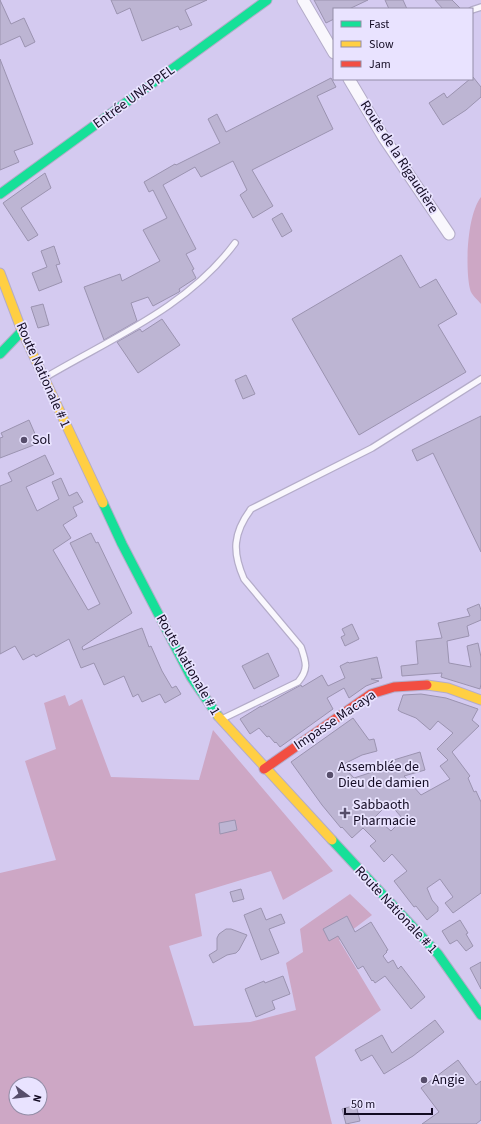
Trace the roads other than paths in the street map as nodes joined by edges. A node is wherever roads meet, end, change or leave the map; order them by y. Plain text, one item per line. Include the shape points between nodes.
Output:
1 (267, 0) edge
2 (303, 0) edge
3 (333, 51) edge
4 (350, 80) edge
5 (0, 194) edge
6 (449, 234) dead end
7 (235, 243) dead end
8 (0, 273) edge
9 (22, 331) junction
10 (0, 354) edge
11 (44, 378) junction
12 (481, 380) edge
13 (481, 699) edge
14 (220, 720) junction
15 (264, 768) junction
16 (481, 1015) edge

1 - 5 main road, Entrée UNAPPEL
2 - 3 street
4 - 6 street, Route de la Rigaudière via 384,138
7 - 11 lane via 224,258 179,299
8 - 9 main road, Route Nationale # 1
9 - 10 main road
9 - 11 main road, Route Nationale # 1
11 - 14 main road, Route Nationale # 1 via 122,544 191,677
12 - 14 lane via 372,448 251,509 237,535 238,566 244,579 301,646 306,669 298,682
13 - 15 main road, Impasse Macaya via 439,686 381,689 370,694
14 - 15 main road, Route Nationale # 1
15 - 16 main road, Route Nationale # 1 via 438,954

